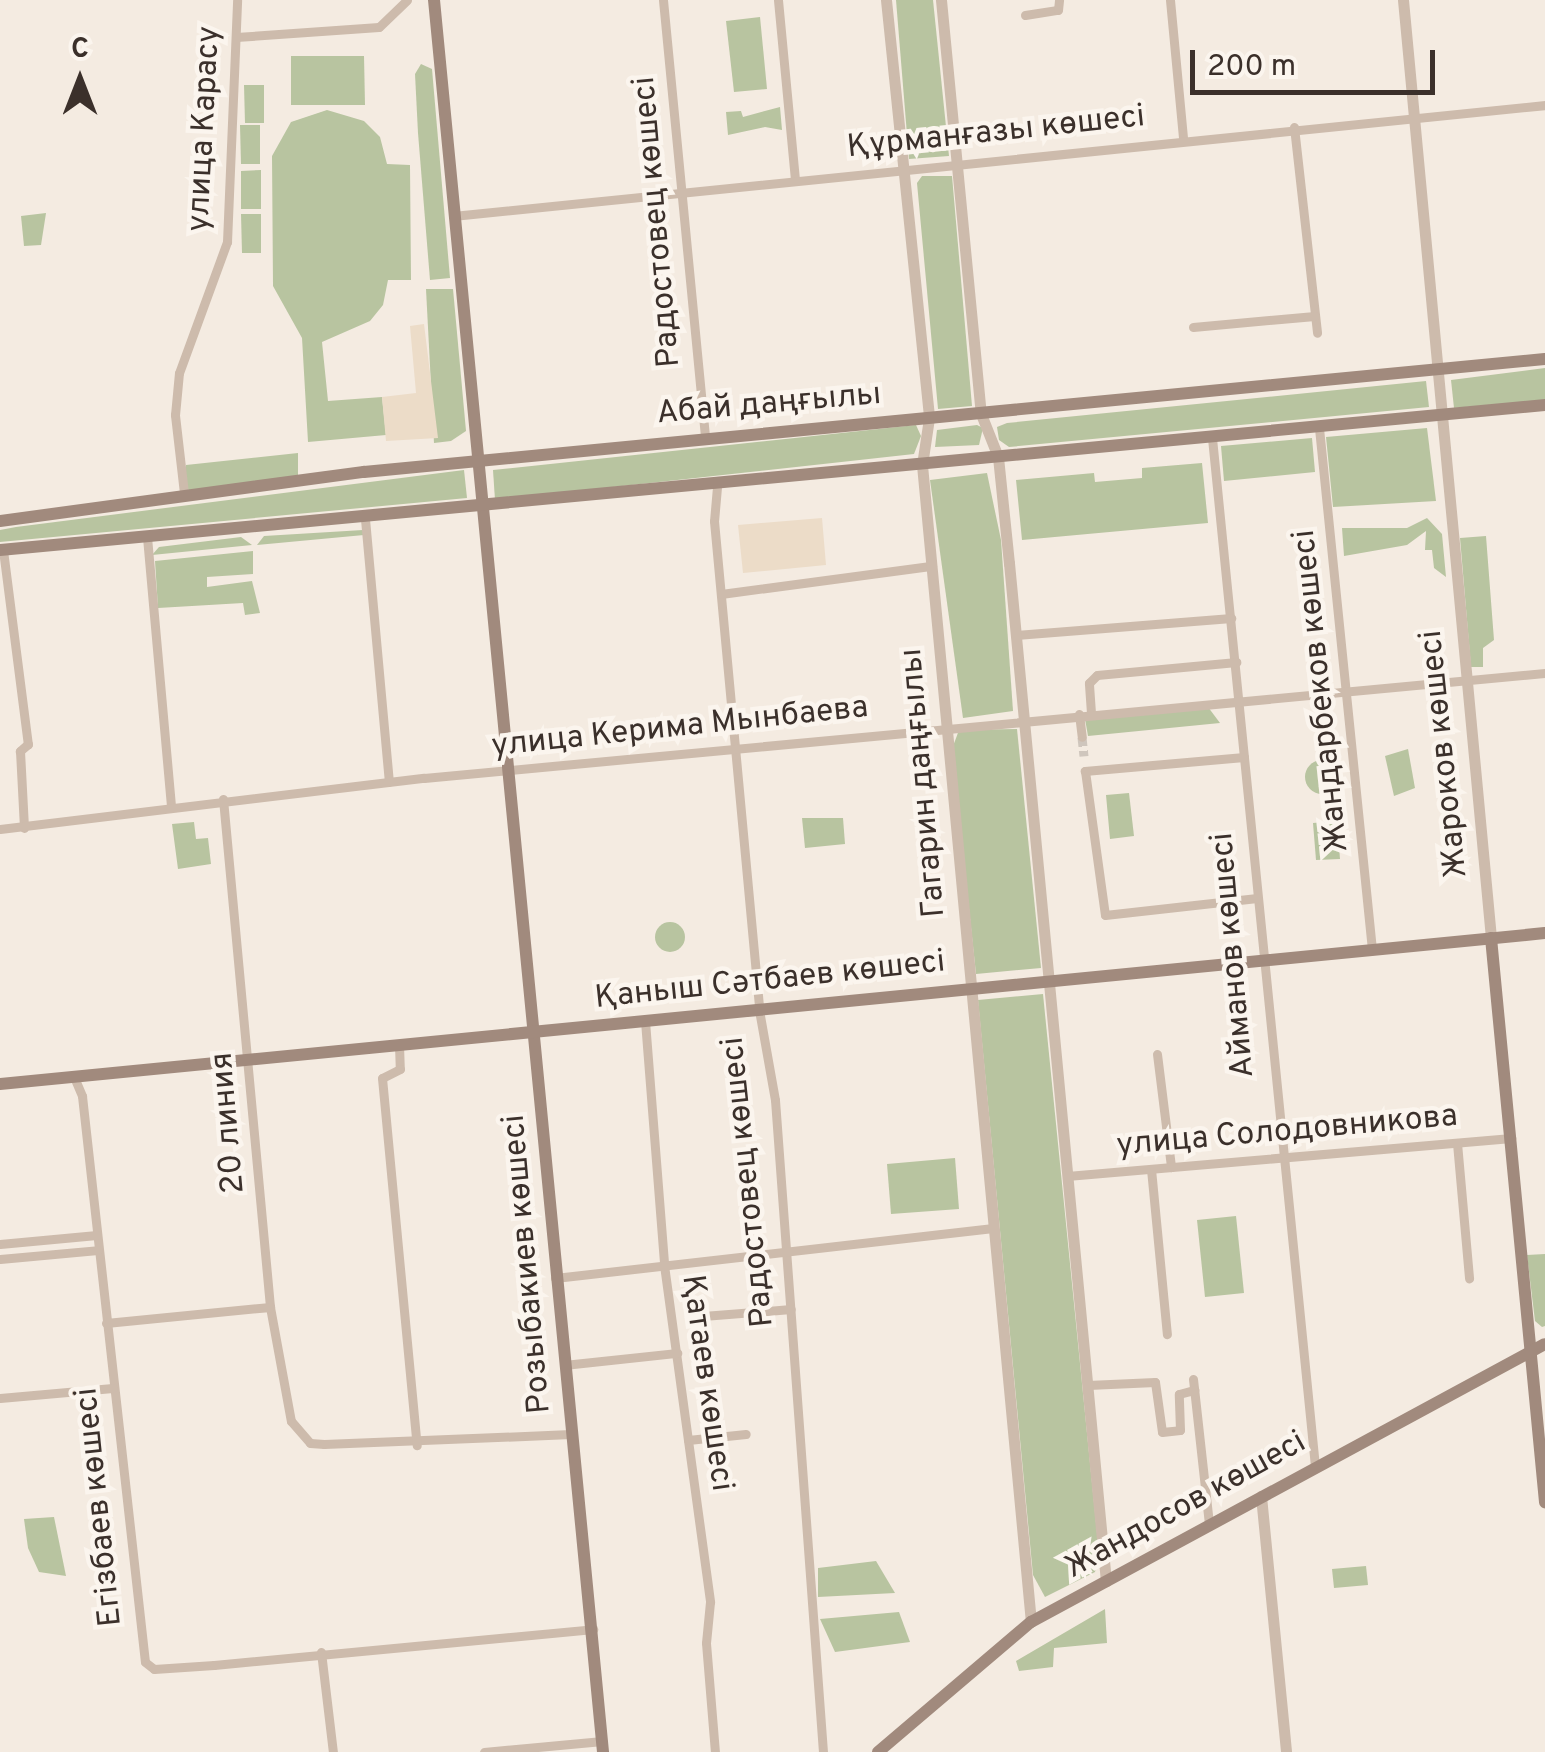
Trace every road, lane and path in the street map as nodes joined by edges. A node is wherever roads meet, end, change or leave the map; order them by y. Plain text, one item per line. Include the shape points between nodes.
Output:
1 (237, 0) edge
2 (407, 0) edge
3 (434, 0) edge
4 (663, 0) edge
5 (778, 0) edge
6 (886, 0) edge
7 (941, 0) edge
8 (1059, 0) edge
9 (1170, 0) edge
10 (1403, 0) edge
11 (1025, 15) dead end
12 (236, 36) junction
13 (1545, 105) edge
14 (1415, 116) junction
15 (1294, 127) junction
16 (1184, 138) junction
17 (957, 164) junction
18 (902, 169) junction
19 (795, 179) junction
20 (684, 189) junction
21 (453, 216) junction
22 (1315, 316) junction
23 (1193, 326) dead end
24 (1317, 333) dead end
25 (1545, 359) edge
26 (1436, 370) junction
27 (1545, 406) edge
28 (981, 414) junction
29 (1440, 416) junction
30 (929, 418) junction
31 (1319, 428) junction
32 (705, 438) junction
33 (1212, 438) junction
34 (998, 457) junction
35 (476, 462) junction
36 (922, 464) junction
37 (717, 488) junction
38 (184, 493) junction
39 (482, 509) junction
40 (366, 519) junction
41 (0, 521) edge
42 (147, 537) junction
43 (1, 550) edge
44 (932, 566) junction
45 (721, 594) junction
46 (1231, 618) junction
47 (1016, 635) junction
48 (1236, 662) junction
49 (1545, 673) edge
50 (1466, 680) junction
51 (1349, 691) junction
52 (1239, 701) junction
53 (1091, 713) junction
54 (1079, 714) junction
55 (1022, 718) junction
56 (946, 726) junction
57 (1082, 736) tunnel mouth
58 (737, 748) junction
59 (1084, 756) tunnel mouth
60 (1244, 757) junction
61 (507, 771) junction
62 (1085, 771) junction
63 (389, 782) junction
64 (224, 799) junction
65 (171, 805) junction
66 (24, 828) junction
67 (0, 829) edge
68 (1257, 898) junction
69 (1545, 933) edge
70 (1492, 938) junction
71 (1372, 950) junction
72 (1263, 960) junction
73 (1049, 981) junction
74 (969, 989) junction
75 (760, 1010) junction
76 (646, 1021) junction
77 (533, 1032) junction
78 (399, 1046) junction
79 (1157, 1054) dead end
80 (249, 1060) junction
81 (74, 1077) junction
82 (0, 1084) edge
83 (1511, 1138) junction
84 (1457, 1143) junction
85 (1280, 1158) junction
86 (1171, 1168) junction
87 (1151, 1169) junction
88 (1068, 1176) junction
89 (993, 1228) junction
90 (97, 1235) junction
91 (0, 1244) edge
92 (98, 1250) junction
93 (786, 1252) junction
94 (0, 1259) edge
95 (664, 1265) junction
96 (555, 1278) junction
97 (1468, 1278) dead end
98 (270, 1307) junction
99 (791, 1309) junction
100 (703, 1316) dead end
101 (106, 1323) junction
102 (1167, 1334) dead end
103 (1545, 1344) edge
104 (1530, 1352) junction
105 (677, 1353) junction
106 (564, 1365) junction
107 (1088, 1385) junction
108 (112, 1388) junction
109 (0, 1398) edge
110 (571, 1434) junction
111 (746, 1434) dead end
112 (688, 1440) junction
113 (417, 1445) junction
114 (1315, 1467) junction
115 (1261, 1496) junction
116 (1545, 1502) edge
117 (1209, 1524) junction
118 (1106, 1581) junction
119 (1031, 1622) junction
120 (593, 1629) junction
121 (320, 1652) junction
122 (603, 1746) edge
123 (882, 1750) edge
124 (334, 1752) edge
125 (484, 1752) edge
126 (715, 1752) edge
127 (823, 1752) edge
128 (1286, 1752) edge

1 - 12 street, улица Карасу
2 - 12 street via 380,27
3 - 21 main road
4 - 20 street, Радостовец көшесі
5 - 19 street
6 - 18 street, Гагарин даңғылы
7 - 17 street
8 - 11 street via 1058,10
9 - 16 street
10 - 14 street, Жароков көшесі
12 - 38 street, улица Карасу via 227,242 179,373
13 - 14 street, Құрманғазы көшесі
14 - 15 street, Құрманғазы көшесі
14 - 26 street, Жароков көшесі
15 - 16 street, Құрманғазы көшесі
15 - 22 street
16 - 17 street, Құрманғазы көшесі
17 - 18 street, Құрманғазы көшесі
17 - 28 street
18 - 19 street, Құрманғазы көшесі
18 - 30 street, Гагарин даңғылы
19 - 20 street, Құрманғазы көшесі
20 - 21 street, Құрманғазы көшесі
20 - 32 street, Радостовец көшесі
21 - 35 main road
22 - 23 street
22 - 24 street
25 - 26 main road, Абай даңғылы
26 - 28 main road, Абай даңғылы
26 - 29 street, Жароков көшесі
27 - 29 main road
28 - 30 main road, Абай даңғылы
28 - 34 street
29 - 31 main road
29 - 50 street, Жароков көшесі
30 - 32 main road, Абай даңғылы
30 - 36 street, Гагарин даңғылы
31 - 33 main road
31 - 51 street, Жандарбеков көшесі
32 - 35 main road, Абай даңғылы
33 - 34 main road
33 - 46 street, Айманов көшесі
34 - 36 main road
34 - 47 street
35 - 38 main road, Абай даңғылы
35 - 39 main road
36 - 37 main road
36 - 44 street, Гагарин даңғылы
37 - 39 main road
37 - 45 street, Радостовец көшесі
38 - 41 main road, Абай даңғылы
39 - 40 main road
39 - 61 main road, Розыбакиев көшесі
40 - 42 main road
40 - 63 street
42 - 43 main road
42 - 65 street
43 - 66 street via 28,744 20,751
44 - 45 street
44 - 56 street, Гагарин даңғылы
45 - 58 street, Радостовец көшесі
46 - 47 street
46 - 48 street, Айманов көшесі
47 - 55 street
48 - 52 street, Айманов көшесі
48 - 53 street via 1097,675 1089,683
49 - 50 street, улица Керима Мынбаева
50 - 51 street, улица Керима Мынбаева
50 - 70 street, Жароков көшесі
51 - 52 street, улица Керима Мынбаева
51 - 71 street, Жандарбеков көшесі
52 - 53 street, улица Керима Мынбаева
52 - 60 street, Айманов көшесі
53 - 54 street, улица Керима Мынбаева
54 - 55 street, улица Керима Мынбаева
54 - 57 street
55 - 56 street, улица Керима Мынбаева
55 - 73 street
56 - 58 street, улица Керима Мынбаева
56 - 74 street, Гагарин даңғылы
58 - 61 street, улица Керима Мынбаева
58 - 75 street, Радостовец көшесі
59 - 62 street
60 - 62 street
60 - 68 street, Айманов көшесі
61 - 63 street, улица Керима Мынбаева
61 - 77 main road, Розыбакиев көшесі
62 - 68 street via 1100,912 1111,917
63 - 64 street, улица Керима Мынбаева
64 - 65 street, улица Керима Мынбаева
64 - 80 street, 20 линия
65 - 66 street, улица Керима Мынбаева
66 - 67 street, улица Керима Мынбаева
68 - 72 street, Айманов көшесі
69 - 70 main road, Қаныш Сәтбаев көшесі
70 - 71 main road, Қаныш Сәтбаев көшесі
70 - 83 main road, Жароков көшесі
71 - 72 main road, Қаныш Сәтбаев көшесі
72 - 73 main road, Қаныш Сәтбаев көшесі
72 - 85 street, Айманов көшесі
73 - 74 main road, Қаныш Сәтбаев көшесі
73 - 88 street
74 - 75 main road, Қаныш Сәтбаев көшесі
74 - 89 street, Гагарин даңғылы
75 - 76 main road, Қаныш Сәтбаев көшесі
75 - 93 street, Радостовец көшесі via 775,1100
76 - 77 main road, Қаныш Сәтбаев көшесі
76 - 95 street, Қатаев көшесі
77 - 78 main road, Қаныш Сәтбаев көшесі
77 - 96 main road, Розыбакиев көшесі
78 - 80 main road, Қаныш Сәтбаев көшесі
78 - 113 street via 400,1070 382,1078
79 - 86 street
80 - 81 main road, Қаныш Сәтбаев көшесі
80 - 98 street, 20 линия
81 - 82 main road, Қаныш Сәтбаев көшесі
81 - 90 street, Егізбаев көшесі via 82,1096
83 - 84 street, улица Солодовникова
83 - 104 main road, Жароков көшесі
84 - 85 street, улица Солодовникова
84 - 97 street
85 - 86 street, улица Солодовникова
85 - 114 street, Айманов көшесі
86 - 87 street, улица Солодовникова
87 - 88 street, улица Солодовникова
87 - 102 street
88 - 107 street
89 - 93 street
89 - 119 street, Гагарин даңғылы
90 - 91 street
90 - 92 street, Егізбаев көшесі
92 - 94 street
92 - 101 street, Егізбаев көшесі
93 - 95 street
93 - 99 street, Радостовец көшесі
95 - 96 street
95 - 105 street, Қатаев көшесі
96 - 106 main road, Розыбакиев көшесі
98 - 101 street
98 - 113 street, 20 линия via 284,1407 310,1443
99 - 100 street
99 - 127 street, Радостовец көшесі
101 - 108 street, Егізбаев көшесі
103 - 104 main road, Жандосов көшесі
104 - 114 main road, Жандосов көшесі
104 - 116 main road, Жароков көшесі
105 - 106 street
105 - 112 street, Қатаев көшесі
106 - 110 main road, Розыбакиев көшесі
107 - 117 street via 1155,1382 1162,1432 1180,1430 1179,1394 1194,1384
107 - 118 street
108 - 109 street
108 - 121 street, Егізбаев көшесі via 145,1662 177,1668
110 - 113 street
110 - 120 main road, Розыбакиев көшесі
111 - 112 street
112 - 126 street, Қатаев көшесі via 710,1602 706,1643
114 - 115 main road, Жандосов көшесі
115 - 117 main road, Жандосов көшесі
115 - 128 street
117 - 118 main road, Жандосов көшесі
118 - 119 main road, Жандосов көшесі
119 - 123 main road, Жандосов көшесі
120 - 121 street, Егізбаев көшесі
120 - 122 main road, Розыбакиев көшесі
121 - 124 street
122 - 125 street

